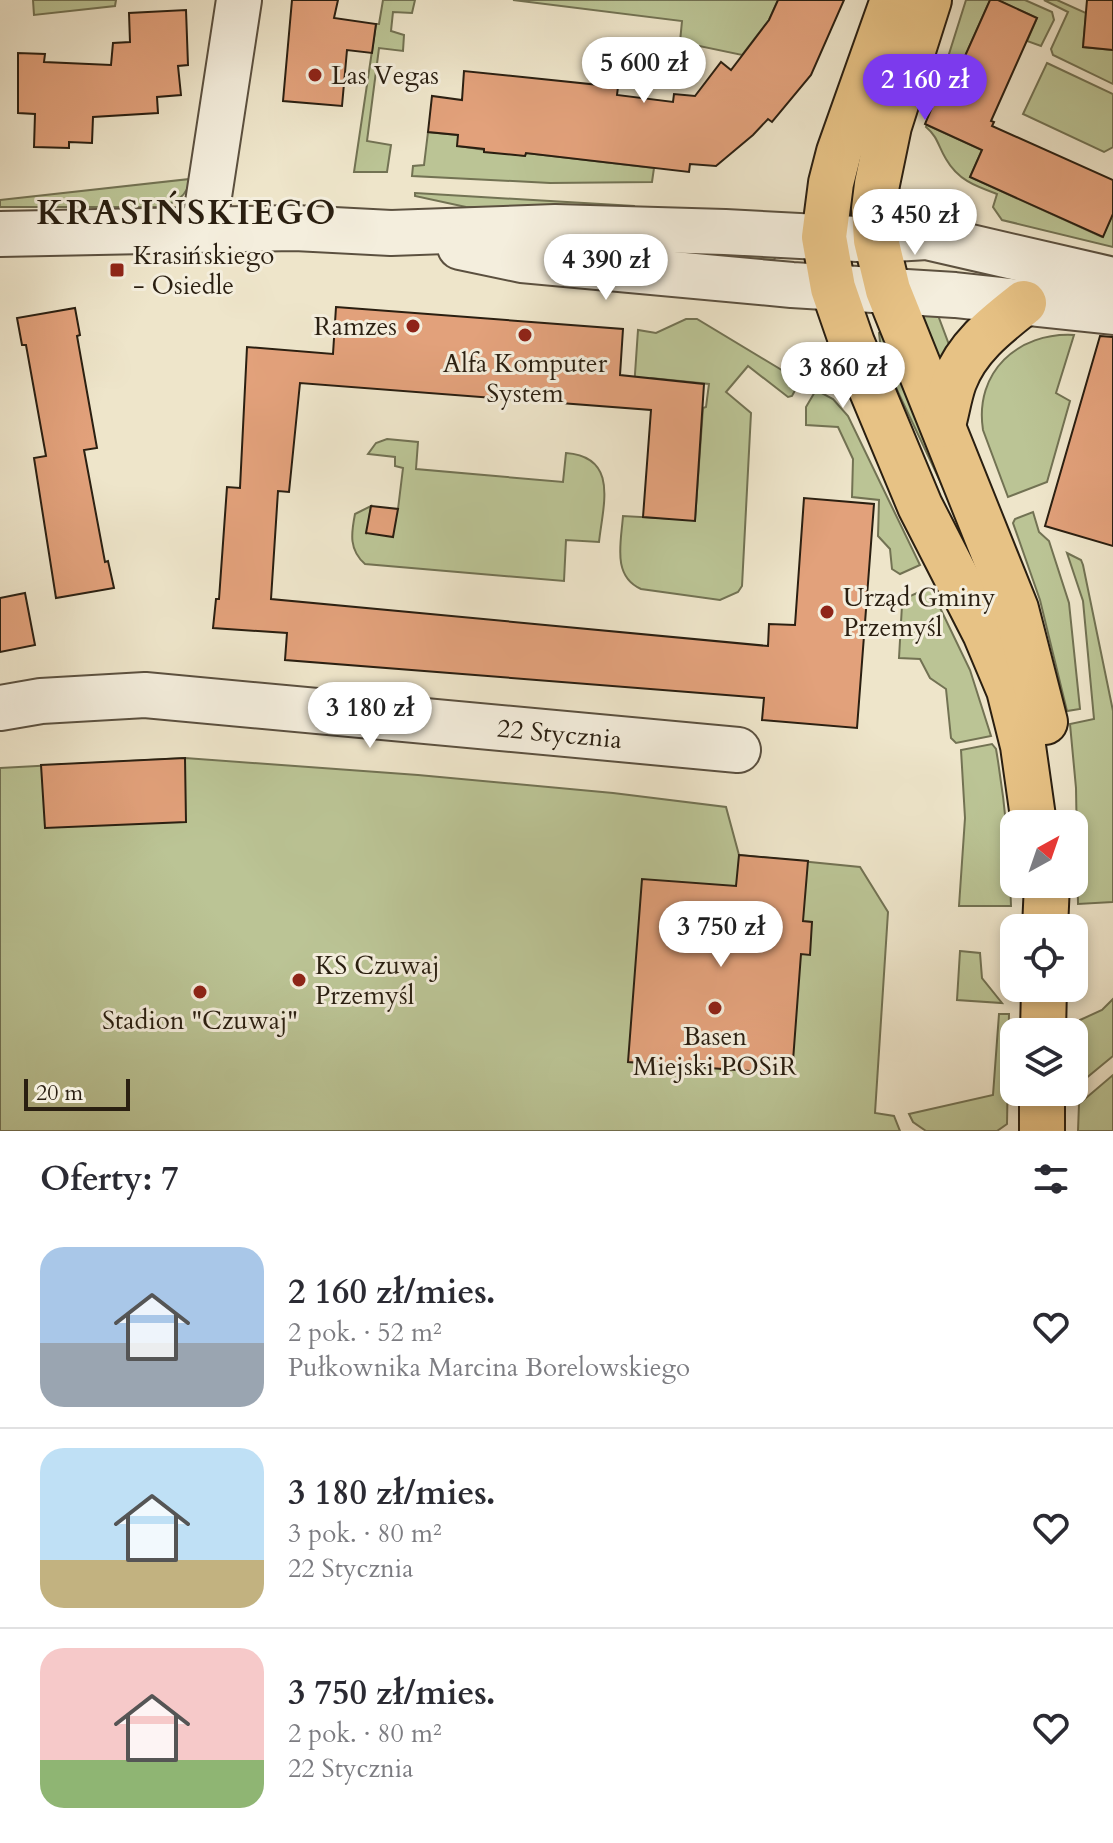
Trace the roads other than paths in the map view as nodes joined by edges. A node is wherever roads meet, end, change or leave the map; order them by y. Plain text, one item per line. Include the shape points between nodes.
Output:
1 (239, 0) edge
2 (893, 0) edge
3 (929, 0) edge
4 (204, 229) junction
5 (391, 233) junction
6 (0, 234) edge
7 (824, 237) junction
8 (876, 240) junction
9 (1113, 280) edge
10 (833, 288) junction
11 (888, 290) junction
12 (1024, 303) junction
13 (1113, 312) edge
14 (943, 425) junction
15 (0, 708) edge
16 (738, 750) dead end
17 (1032, 810) edge
18 (1053, 810) edge
19 (1042, 1106) edge
20 (1042, 1131) edge

1 - 4 street
2 - 7 main road via 839,152
3 - 8 main road via 889,126 874,209
4 - 5 street
4 - 6 street
5 - 7 street via 555,227
5 - 10 street via 522,260
7 - 8 street
7 - 10 main road
8 - 9 street via 927,237
8 - 11 main road
10 - 11 street
10 - 17 main road via 920,506 1009,690
11 - 12 street
11 - 14 main road
12 - 13 street
12 - 14 main road via 980,339 970,354 955,381
14 - 18 main road via 1016,609 1034,674
15 - 16 street, 22 Stycznia via 145,695
19 - 20 main road

